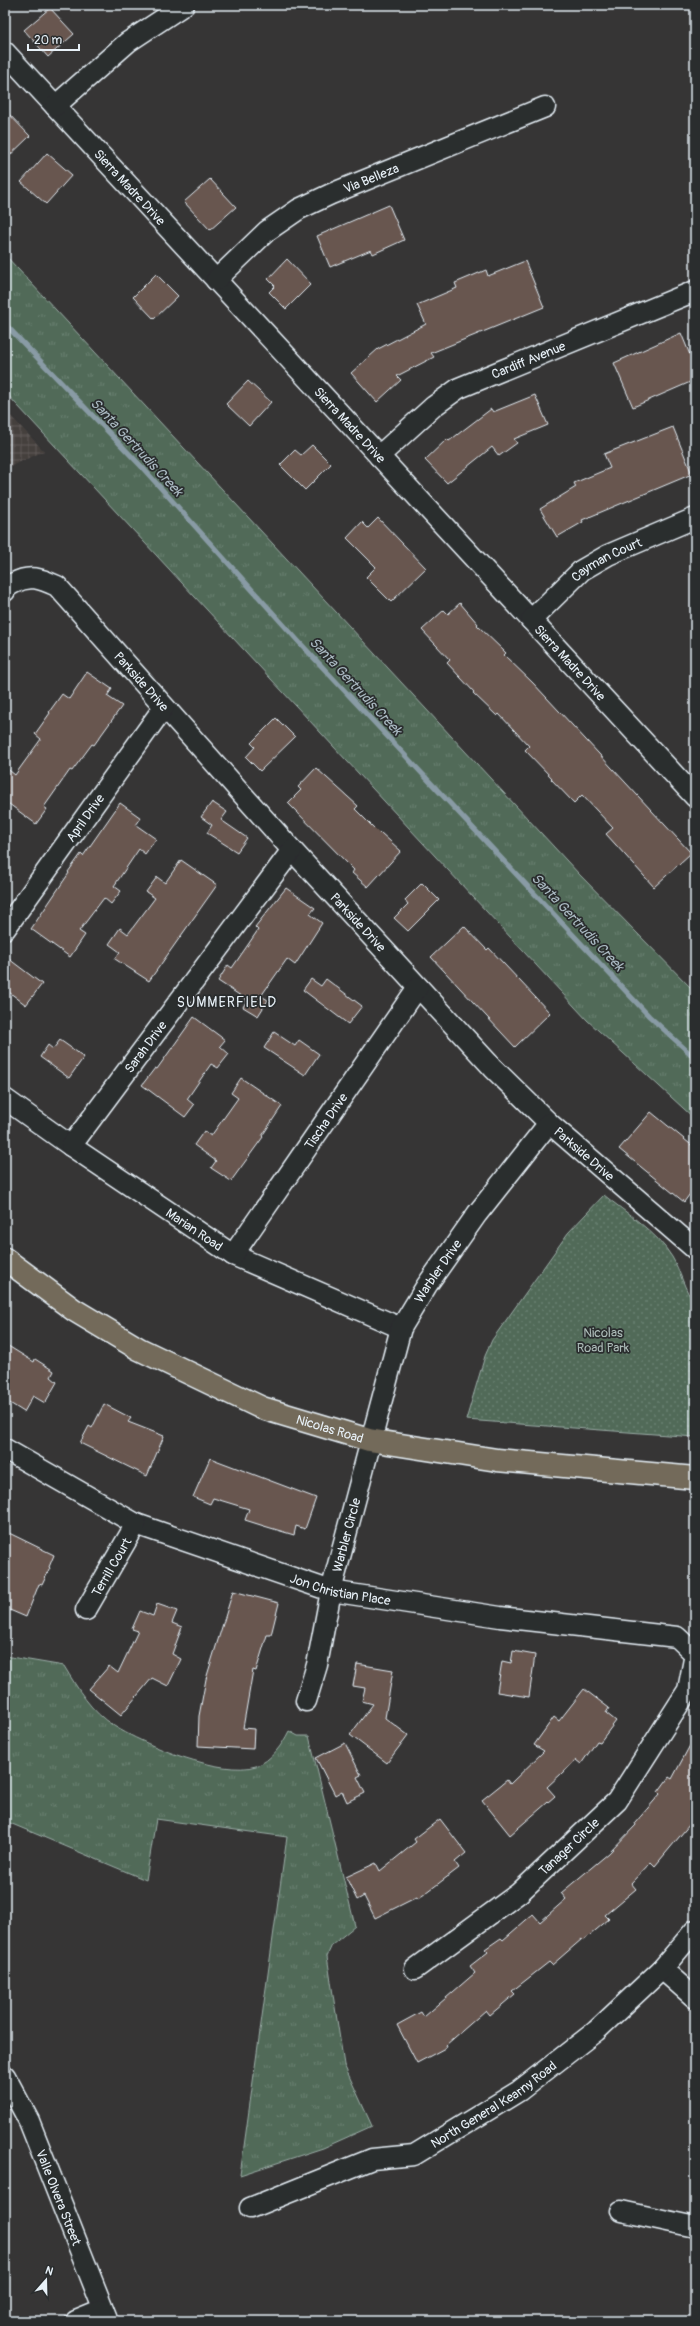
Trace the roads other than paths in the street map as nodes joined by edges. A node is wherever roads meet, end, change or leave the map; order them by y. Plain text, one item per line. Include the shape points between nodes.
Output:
1 (184, 5) edge
2 (5, 52) edge
3 (56, 106) junction
4 (545, 107) dead end
5 (216, 280) junction
6 (695, 291) edge
7 (379, 456) junction
8 (695, 518) edge
9 (5, 591) edge
10 (531, 620) junction
11 (164, 707) junction
12 (695, 797) edge
13 (292, 850) junction
14 (5, 929) edge
15 (418, 987) junction
16 (5, 1099) edge
17 (549, 1123) junction
18 (71, 1146) junction
19 (695, 1249) edge
20 (234, 1255) junction
21 (5, 1259) edge
22 (401, 1328) junction
23 (369, 1440) junction
24 (5, 1450) edge
25 (695, 1478) edge
26 (136, 1524) junction
27 (331, 1591) junction
28 (86, 1610) dead end
29 (695, 1654) edge
30 (688, 1690) joint
31 (306, 1701) dead end
32 (695, 1930) edge
33 (662, 1969) junction
34 (415, 1970) dead end
35 (695, 1998) edge
36 (5, 2076) edge
37 (250, 2208) dead end
38 (621, 2211) dead end
39 (695, 2227) edge
40 (106, 2315) edge
41 (76, 2321) edge

1 - 3 street via 128,42
2 - 3 street, Sierra Madre Drive
3 - 5 street, Sierra Madre Drive
4 - 5 street, Via Belleza via 299,209 267,231
5 - 7 street, Sierra Madre Drive
6 - 7 street, Cardiff Avenue via 459,388 434,406
7 - 10 street, Sierra Madre Drive
8 - 10 street, Cayman Court via 608,555 582,570
9 - 11 street, Parkside Drive via 7,587 24,577 39,578 57,586
10 - 12 street, Sierra Madre Drive
11 - 13 street, Parkside Drive
11 - 14 street, April Drive
13 - 15 street, Parkside Drive
13 - 18 street, Sarah Drive
15 - 17 street, Parkside Drive via 493,1068
15 - 20 street, Tischa Drive
16 - 18 street, Marian Road
17 - 19 street, Parkside Drive
17 - 22 street, Warbler Drive via 477,1214 427,1285
18 - 20 street, Marian Road
20 - 22 street, Marian Road
21 - 23 main road, Nicolas Road via 74,1310 139,1349 262,1408
22 - 23 street, Warbler Drive
23 - 25 main road, Nicolas Road via 497,1460
23 - 27 street, Warbler Circle
24 - 26 street, Jon Christian Place
26 - 27 street, Jon Christian Place
26 - 28 street, Terrill Court
27 - 29 street, Jon Christian Place via 500,1617 677,1637
27 - 31 street, Warbler Circle via 317,1665
29 - 30 street, Jon Christian Place
30 - 34 street, Tanager Circle via 618,1801 519,1893
32 - 33 street, North General Kearny Road
33 - 35 street
33 - 37 street, North General Kearny Road via 596,2031 519,2090 414,2154 372,2159
36 - 40 street, Valle Olvera Street via 28,2121
38 - 39 street
40 - 41 street

